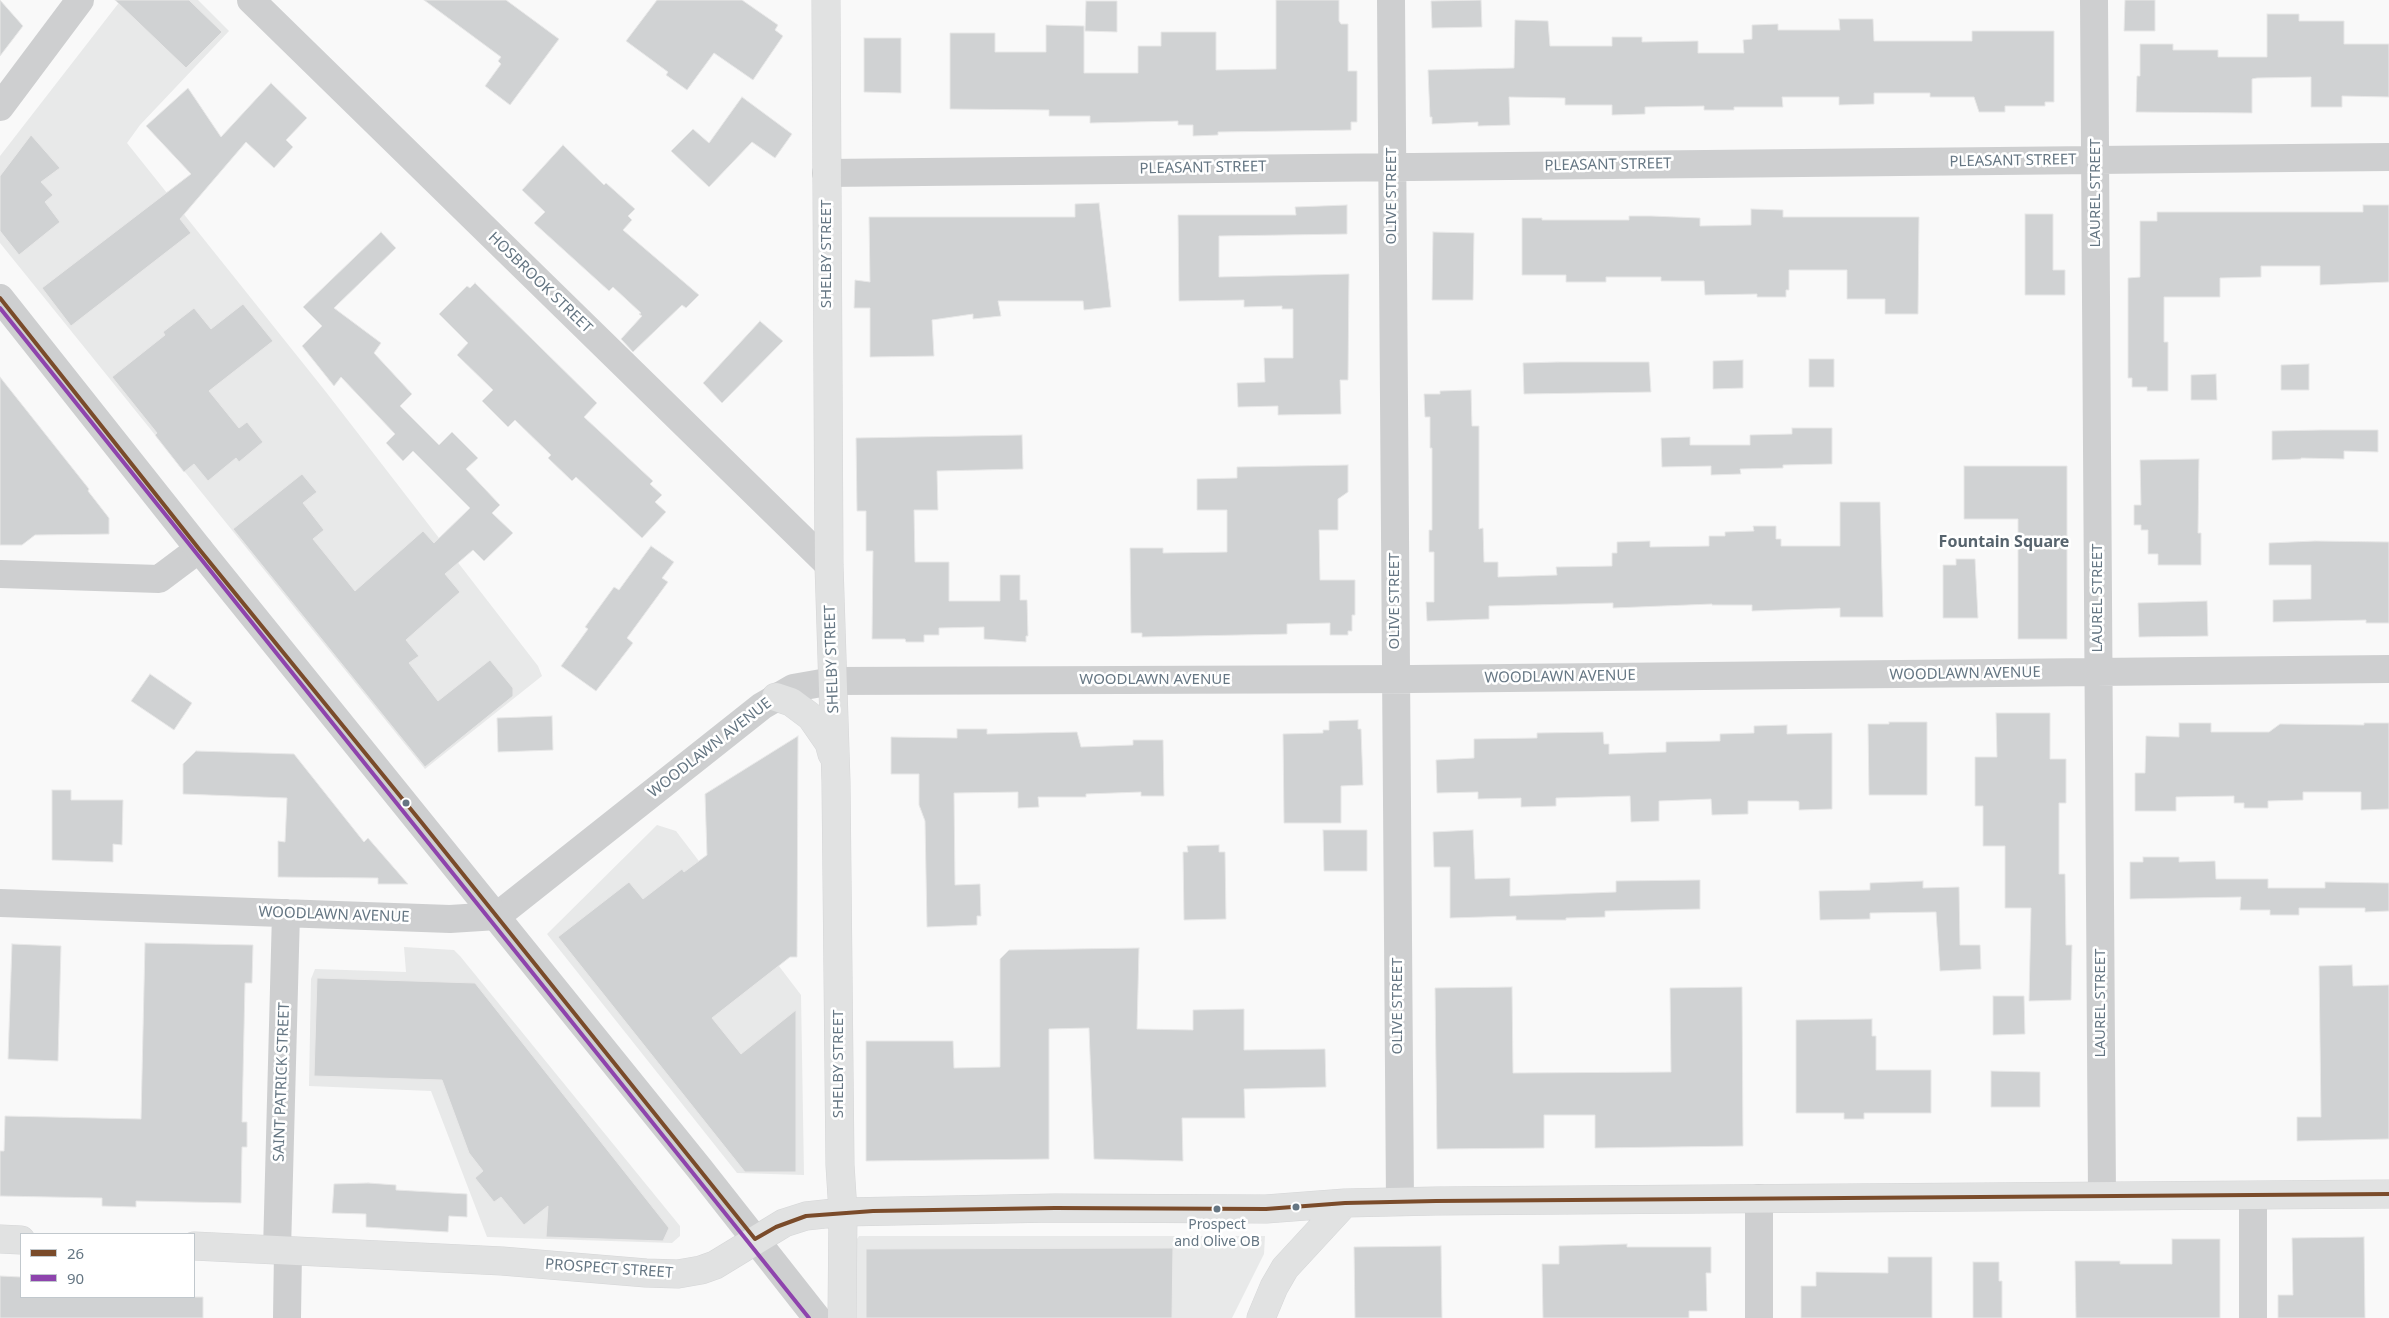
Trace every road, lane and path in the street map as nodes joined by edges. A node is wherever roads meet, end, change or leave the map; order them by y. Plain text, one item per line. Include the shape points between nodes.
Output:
1 (80, 0) edge
2 (251, 0) edge
3 (1391, 0) edge
4 (2094, 0) edge
5 (821, 4) edge
6 (0, 108) edge
7 (2389, 157) edge
8 (2095, 160) junction
9 (1392, 167) junction
10 (826, 172) junction
11 (0, 298) edge
12 (199, 549) junction
13 (829, 565) junction
14 (0, 574) edge
15 (2389, 670) edge
16 (2099, 672) junction
17 (1396, 679) junction
18 (833, 681) junction
19 (776, 697) junction
20 (835, 762) junction
21 (0, 903) edge
22 (286, 913) junction
23 (497, 916) junction
24 (2389, 1194) edge
25 (2102, 1196) junction
26 (2253, 1196) junction
27 (1759, 1198) junction
28 (1400, 1202) junction
29 (1346, 1203) junction
30 (843, 1212) junction
31 (0, 1239) edge
32 (755, 1239) junction
33 (20, 1240) edge
34 (195, 1246) edge
35 (282, 1251) junction
36 (287, 1318) edge
37 (818, 1318) edge
38 (842, 1318) edge
39 (1261, 1318) edge
40 (1759, 1318) edge
41 (2253, 1318) edge

1 - 6 street
2 - 13 street, HOSBROOK STREET
3 - 9 street, OLIVE STREET
4 - 8 street, LAUREL STREET
5 - 10 main road, SHELBY STREET
7 - 8 street, PLEASANT STREET
8 - 9 street, PLEASANT STREET
8 - 16 street, LAUREL STREET
9 - 10 street, PLEASANT STREET
9 - 17 street, OLIVE STREET
10 - 13 main road, SHELBY STREET
11 - 12 street
12 - 14 street via 159,579
12 - 23 street
13 - 18 main road, SHELBY STREET
15 - 16 street, WOODLAWN AVENUE
16 - 17 street, WOODLAWN AVENUE
16 - 25 street, LAUREL STREET
17 - 18 street, WOODLAWN AVENUE
17 - 28 street, OLIVE STREET
18 - 19 street, WOODLAWN AVENUE via 793,688
18 - 20 main road, SHELBY STREET
19 - 20 main road via 804,711 817,724 829,743
19 - 23 street, WOODLAWN AVENUE
20 - 30 main road, SHELBY STREET
21 - 22 street, WOODLAWN AVENUE
22 - 23 street, WOODLAWN AVENUE via 450,919
22 - 35 street, SAINT PATRICK STREET
23 - 32 street
24 - 26 main road, PROSPECT STREET
25 - 26 main road, PROSPECT STREET
25 - 27 main road, PROSPECT STREET
26 - 41 street
27 - 28 main road, PROSPECT STREET
27 - 40 street
28 - 29 main road, PROSPECT STREET
29 - 30 main road, PROSPECT STREET via 1266,1209
29 - 39 main road via 1285,1268
30 - 32 main road, PROSPECT STREET via 795,1219
30 - 38 main road, SHELBY STREET
31 - 33 main road
32 - 35 main road, PROSPECT STREET via 715,1265 678,1274
32 - 37 street
34 - 35 main road, PROSPECT STREET
35 - 36 street, SAINT PATRICK STREET

